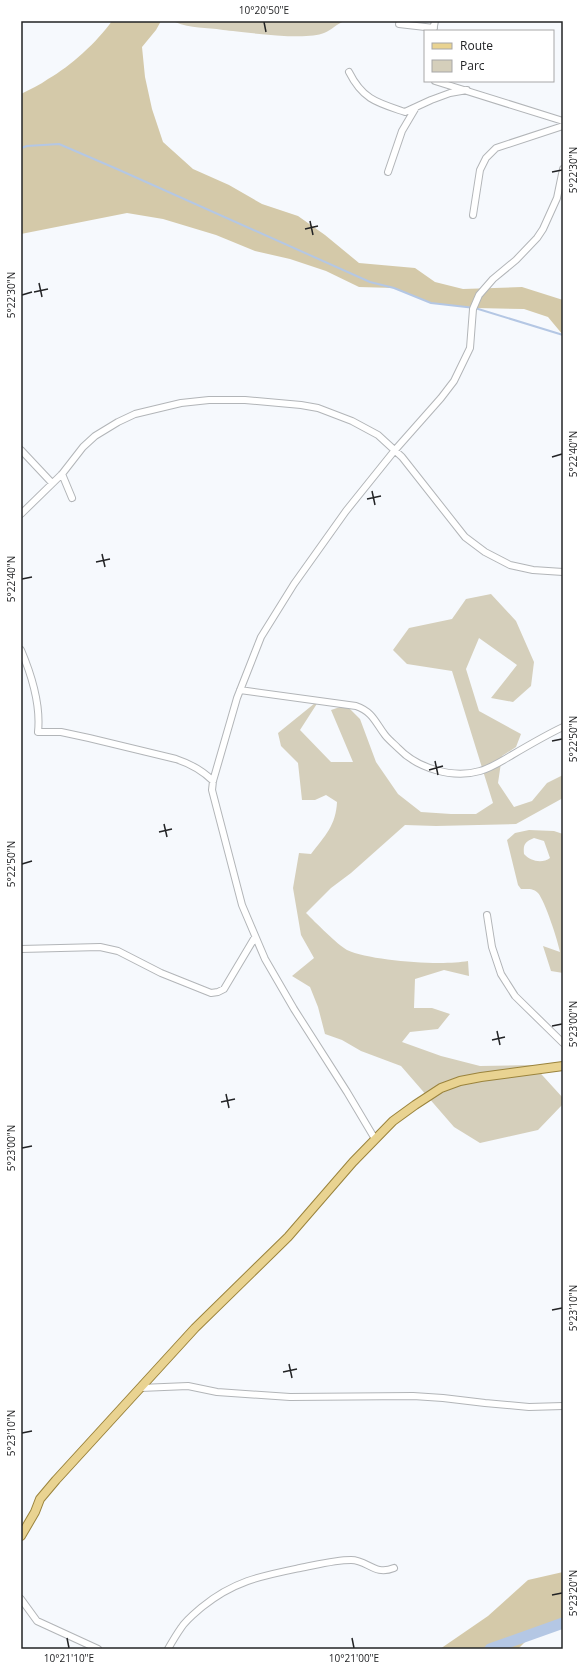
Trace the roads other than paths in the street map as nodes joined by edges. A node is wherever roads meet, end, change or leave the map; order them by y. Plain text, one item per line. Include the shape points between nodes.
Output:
1 (435, 21) edge
2 (399, 24) dead end
3 (433, 30) edge
4 (349, 72) dead end
5 (439, 82) edge
6 (467, 90) junction
7 (416, 108) junction
8 (563, 121) edge
9 (563, 126) edge
10 (563, 169) edge
11 (388, 172) dead end
12 (473, 215) dead end
13 (21, 450) edge
14 (395, 450) junction
15 (62, 474) junction
16 (52, 483) junction
17 (72, 498) dead end
18 (21, 514) edge
19 (563, 572) edge
20 (21, 650) edge
21 (240, 690) junction
22 (563, 726) edge
23 (213, 781) junction
24 (487, 915) dead end
25 (255, 937) junction
26 (21, 949) edge
27 (563, 1043) edge
28 (563, 1066) edge
29 (375, 1139) junction
30 (140, 1388) junction
31 (563, 1406) edge
32 (21, 1536) edge
33 (394, 1568) dead end
34 (21, 1599) edge
35 (98, 1649) edge
36 (168, 1649) edge

1 - 3 street
2 - 3 street
4 - 7 street via 362,91 374,101 405,112
5 - 6 street
6 - 7 street via 437,98
6 - 8 street
7 - 11 street via 402,131
9 - 12 street via 496,148 486,158 480,170
10 - 14 street via 557,198 543,229 516,260 493,279 479,295 473,309 470,348 454,381
13 - 16 street
14 - 15 street via 378,435 352,421 318,408 245,400 209,400 145,411 118,422 83,447
14 - 19 street via 465,537 485,552 510,565
14 - 21 street via 346,511 294,584 261,638
15 - 16 street
15 - 17 street
16 - 18 street
20 - 23 street via 37,700 38,732 61,732 137,748 187,762
21 - 22 street via 365,709 405,756 419,764 452,773 480,771
21 - 23 street
23 - 25 street via 214,802 229,859 242,905
24 - 27 street via 492,947 502,974 515,996
25 - 26 street via 224,989 211,993 161,973 118,951 100,946
25 - 29 street via 276,979
28 - 29 main road via 481,1077 441,1088 393,1121
29 - 30 main road via 288,1237 195,1328
30 - 31 street via 188,1386 217,1392 290,1397 413,1396 529,1407
30 - 32 main road via 40,1499
33 - 36 street via 378,1570 354,1560 341,1560 242,1582 228,1588 195,1613 181,1627
34 - 35 street via 37,1621

